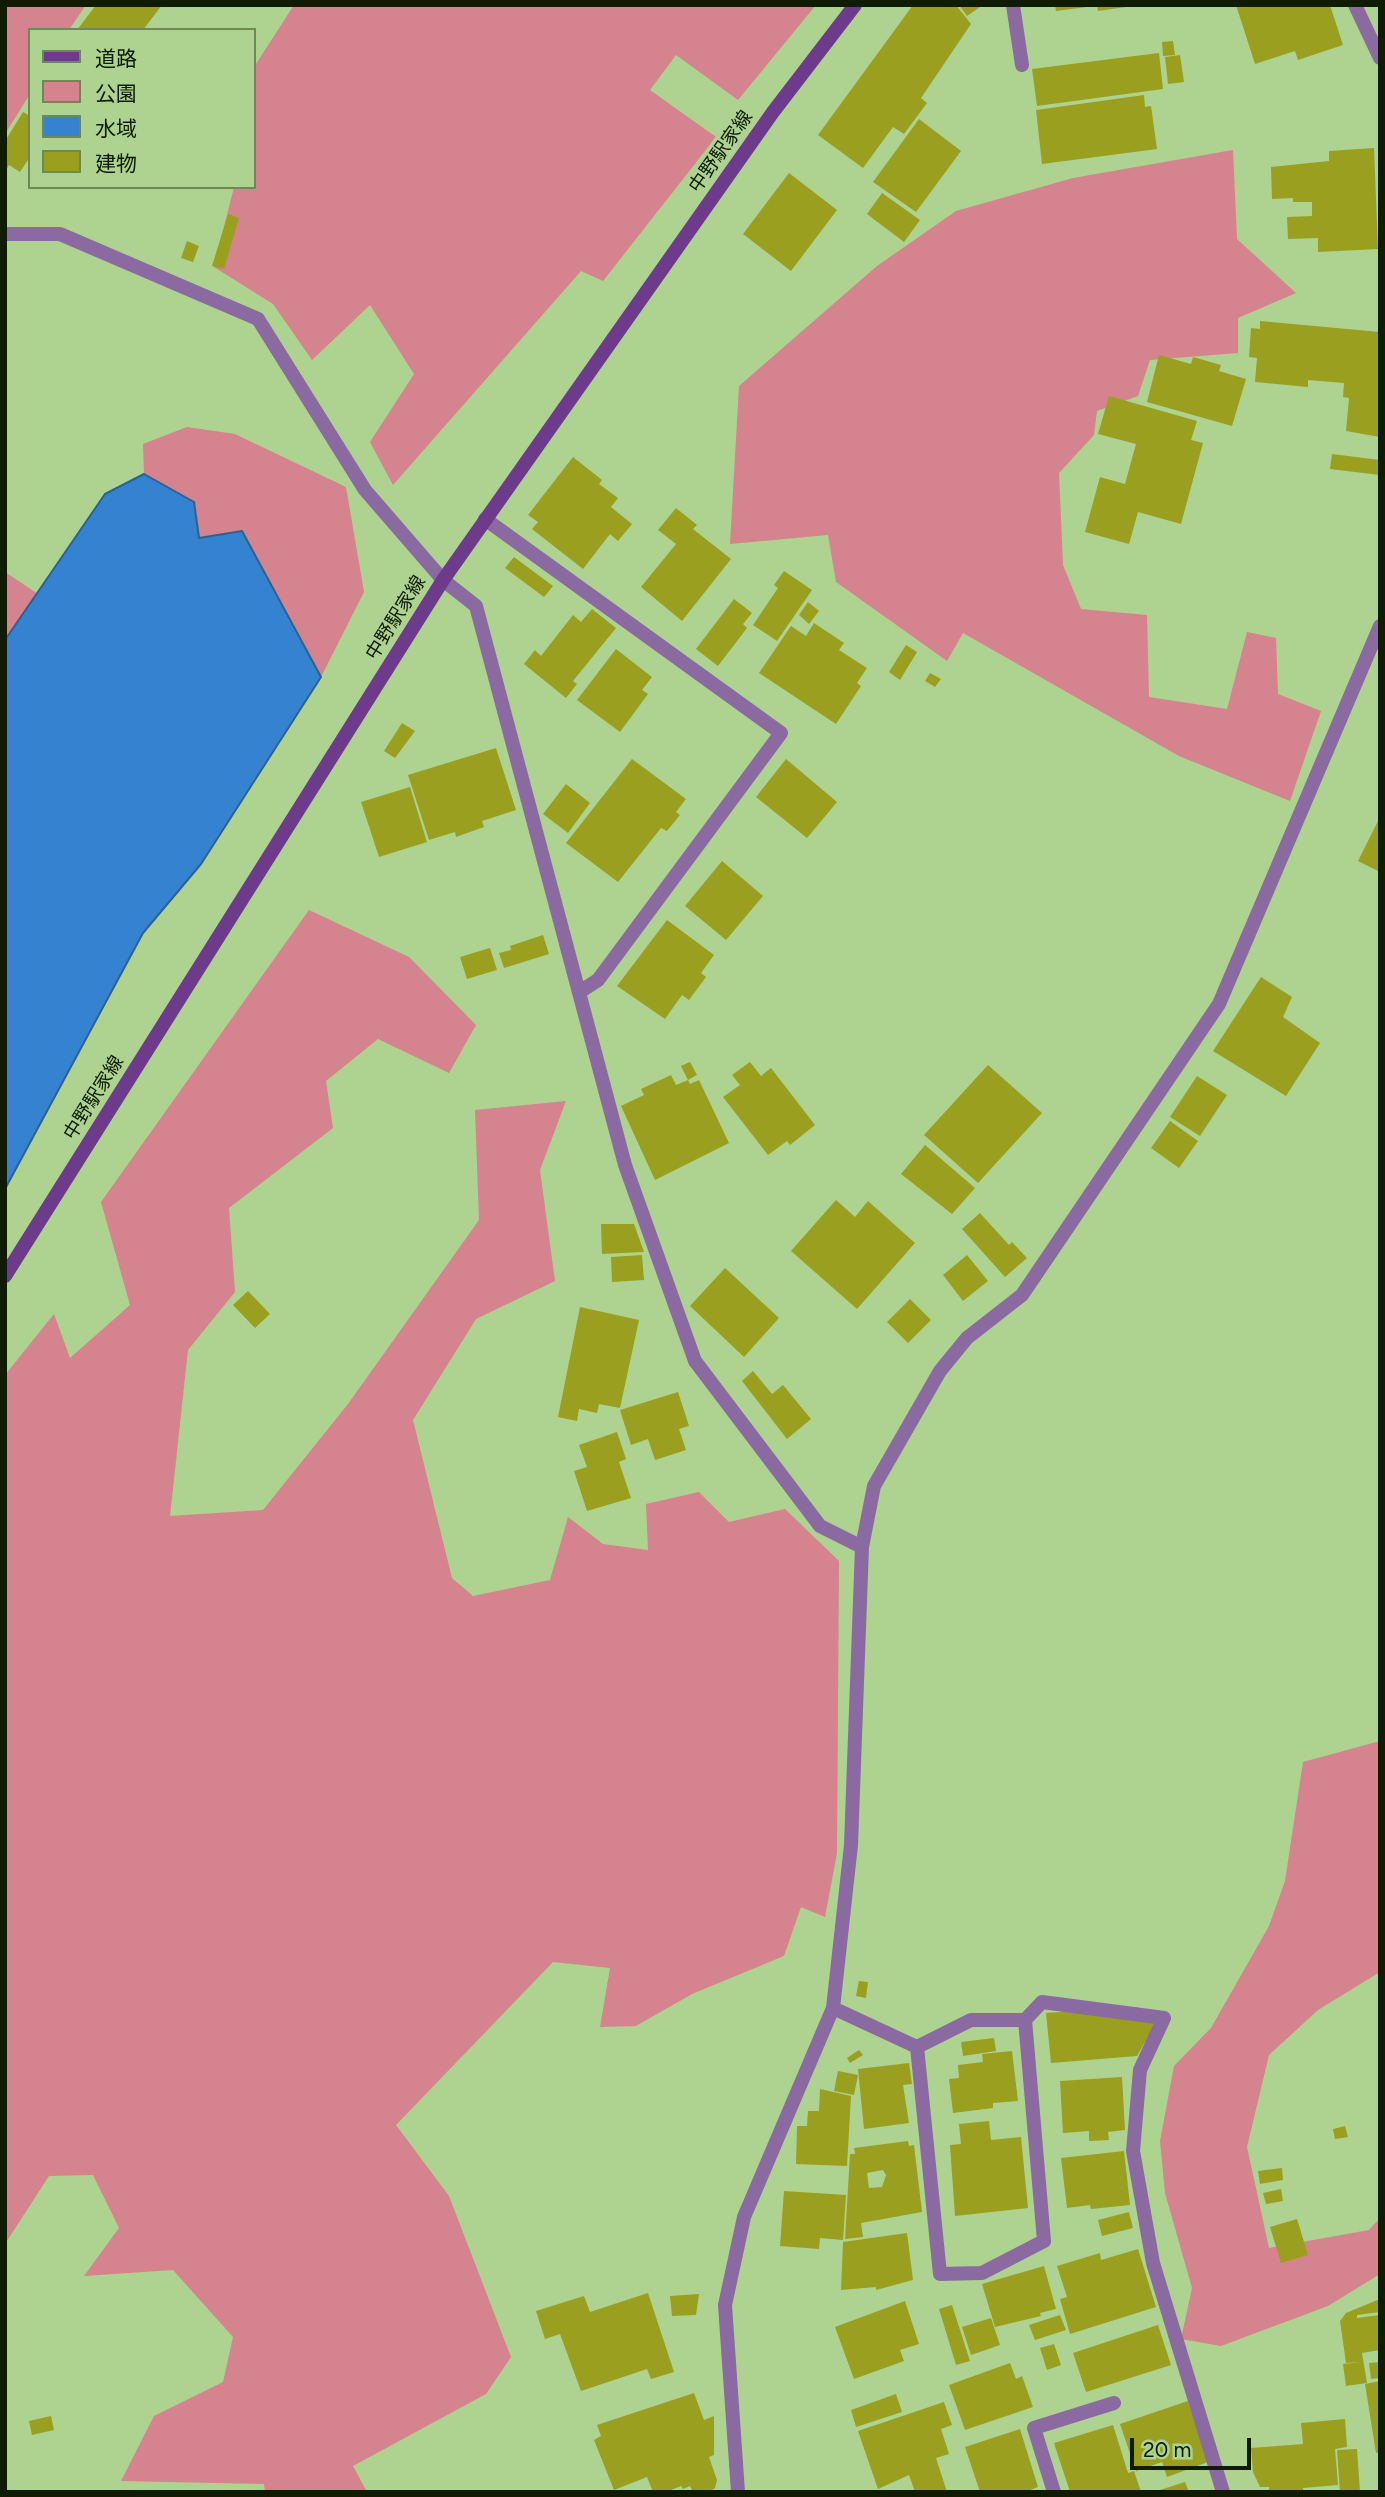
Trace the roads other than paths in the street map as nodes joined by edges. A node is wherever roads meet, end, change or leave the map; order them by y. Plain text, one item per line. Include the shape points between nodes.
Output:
1 (855, 5) edge
2 (1013, 5) edge
3 (1355, 5) edge
4 (1380, 58) edge
5 (1022, 65) dead end
6 (5, 234) edge
7 (485, 519) junction
8 (443, 580) junction
9 (1380, 626) edge
10 (581, 991) junction
11 (5, 1276) edge
12 (862, 1547) junction
13 (832, 2008) junction
14 (1025, 2020) junction
15 (917, 2047) junction
16 (1114, 2403) dead end
17 (738, 2492) edge
18 (1054, 2492) edge
19 (1223, 2492) edge

1 - 7 main road, 中野駅家線 via 773,112
2 - 5 street
3 - 4 street
6 - 8 street via 60,233 258,319 365,490
7 - 8 main road, 中野駅家線
7 - 10 street via 781,733 598,980
8 - 10 street via 476,606
8 - 11 main road, 中野駅家線
9 - 12 street via 1220,1004 1022,1295 967,1338 940,1371 874,1486
10 - 12 street via 625,1165 695,1361 820,1526
12 - 13 street via 850,1845
13 - 15 street
13 - 17 street via 744,2217 728,2293
14 - 15 street via 971,2020
14 - 15 street via 1044,2241 982,2273 940,2274
14 - 19 street via 1042,2002 1164,2018 1140,2070 1133,2151 1153,2263
16 - 18 street via 1034,2428

